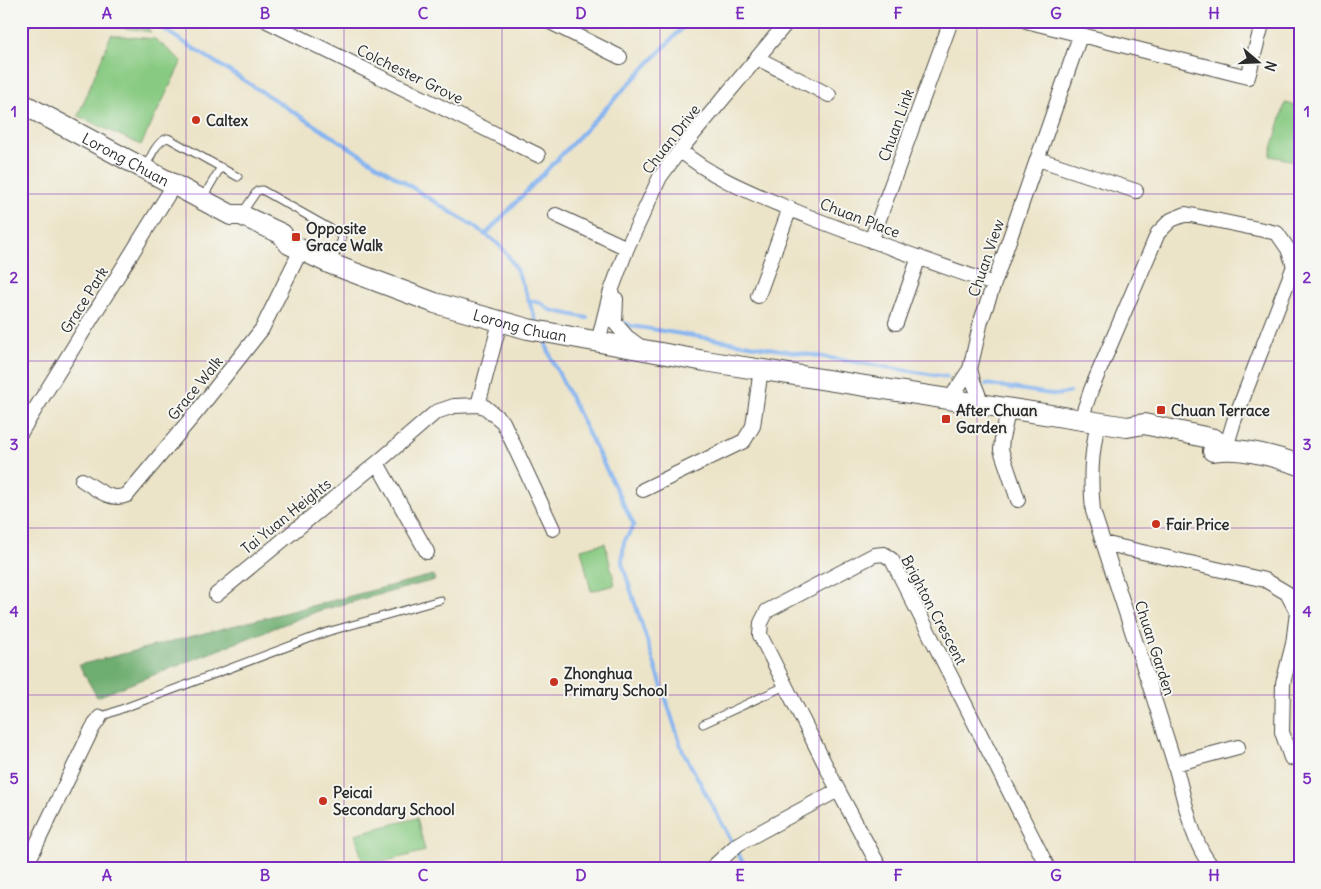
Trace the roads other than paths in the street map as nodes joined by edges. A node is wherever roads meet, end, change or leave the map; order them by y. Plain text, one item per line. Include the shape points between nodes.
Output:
1 (548, 21) edge
2 (788, 21) edge
3 (951, 21) edge
4 (1026, 21) edge
5 (1263, 21) edge
6 (270, 22) edge
7 (1080, 36) junction
8 (620, 57) dead end
9 (757, 58) junction
10 (829, 96) dead end
11 (21, 103) edge
12 (680, 150) junction
13 (538, 155) dead end
14 (1038, 159) junction
15 (221, 167) junction
16 (144, 170) junction
17 (238, 177) dead end
18 (174, 185) junction
19 (1136, 191) dead end
20 (202, 200) junction
21 (790, 208) junction
22 (556, 215) dead end
23 (236, 218) junction
24 (871, 241) junction
25 (295, 247) junction
26 (627, 248) junction
27 (919, 257) junction
28 (331, 264) junction
29 (617, 276) junction
30 (994, 284) junction
31 (758, 296) dead end
32 (500, 322) junction
33 (896, 324) dead end
34 (598, 342) junction
35 (646, 351) junction
36 (762, 369) junction
37 (970, 369) junction
38 (950, 399) junction
39 (982, 404) junction
40 (478, 405) junction
41 (1009, 408) junction
42 (1089, 420) junction
43 (21, 432) edge
44 (1226, 448) junction
45 (377, 463) junction
46 (1300, 464) edge
47 (82, 480) dead end
48 (643, 490) dead end
49 (1018, 500) dead end
50 (553, 529) dead end
51 (1103, 543) junction
52 (427, 552) dead end
53 (216, 594) dead end
54 (440, 600) dead end
55 (786, 686) junction
56 (100, 717) joint
57 (703, 724) dead end
58 (1238, 747) dead end
59 (1291, 758) dead end
60 (1175, 764) junction
61 (838, 790) junction
62 (24, 868) edge
63 (712, 868) edge
64 (880, 868) edge
65 (1048, 868) edge
66 (1214, 868) edge

1 - 8 street
2 - 9 street, Chuan Drive
3 - 24 street, Chuan Link
4 - 7 street
5 - 7 street via 1248,77
6 - 13 street, Colchester Grove
7 - 14 street, Chuan View
9 - 10 street
9 - 12 street, Chuan Drive
11 - 16 street, Lorong Chuan
12 - 21 street, Chuan Place via 733,184
12 - 26 street, Chuan Drive via 660,177
14 - 19 street
14 - 30 street, Chuan View
15 - 16 lane via 168,138 156,148
15 - 17 lane
15 - 20 lane
16 - 18 street, Lorong Chuan
18 - 20 street, Lorong Chuan
18 - 43 street, Grace Park
20 - 23 street, Lorong Chuan
21 - 24 street, Chuan Place
21 - 31 street
22 - 26 street
23 - 25 street, Lorong Chuan via 275,246
23 - 28 lane via 257,191 262,190 340,234 342,240
24 - 27 street, Chuan Place
25 - 28 street, Lorong Chuan
25 - 47 street, Grace Walk via 262,329 127,495 119,498 110,496
26 - 29 street, Chuan Drive
27 - 30 street, Chuan Place
27 - 33 street
28 - 32 street, Lorong Chuan via 435,303
29 - 34 street, Chuan Drive
29 - 35 street via 615,323
30 - 37 street, Chuan View
32 - 34 street, Lorong Chuan
32 - 40 street
34 - 35 street, Lorong Chuan
35 - 36 street, Lorong Chuan
36 - 38 street, Lorong Chuan
36 - 48 street via 753,426 744,441
37 - 38 street, Chuan View
37 - 39 street
38 - 39 street, Lorong Chuan
39 - 41 street, Lorong Chuan
40 - 45 street, Tai Yuan Heights via 454,406 436,412
40 - 50 street via 503,422
41 - 42 street, Lorong Chuan
41 - 49 street via 1002,450
42 - 44 street, Lorong Chuan via 1127,427 1144,424 1214,439
42 - 44 street via 1091,390 1158,233 1171,220 1186,214 1276,233 1288,249 1294,266
42 - 51 street, Chuan Garden via 1093,511
44 - 46 street, Lorong Chuan
45 - 52 street
45 - 53 street, Tai Yuan Heights
51 - 59 street via 1265,580 1287,593 1297,612 1283,684 1282,732
51 - 60 street, Chuan Garden
54 - 56 lane via 327,632
55 - 57 lane
55 - 61 street, Brighton Crescent
55 - 65 street, Brighton Crescent via 760,635 767,611 874,556 884,554 892,560
56 - 62 street
58 - 60 street
60 - 66 street, Chuan Garden via 1194,833 1207,862
61 - 63 street via 746,840
61 - 64 street, Brighton Crescent

